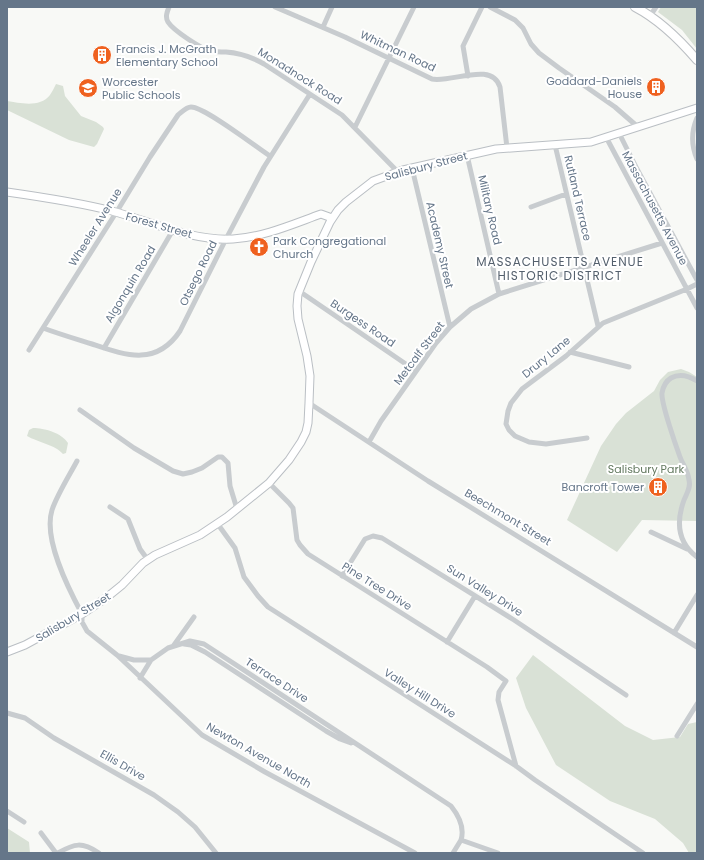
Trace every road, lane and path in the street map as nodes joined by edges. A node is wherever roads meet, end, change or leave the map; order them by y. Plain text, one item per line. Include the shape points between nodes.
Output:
1 (169, 7) edge
2 (275, 7) edge
3 (332, 7) edge
4 (414, 7) edge
5 (482, 7) edge
6 (490, 7) edge
7 (635, 7) edge
8 (656, 7) edge
9 (650, 16) junction
10 (323, 28) junction
11 (388, 58) junction
12 (697, 60) edge
13 (468, 76) junction
14 (310, 94) junction
15 (697, 108) edge
16 (697, 118) edge
17 (355, 127) junction
18 (638, 127) junction
19 (619, 133) junction
20 (606, 137) junction
21 (555, 145) junction
22 (507, 148) junction
23 (467, 155) junction
24 (270, 156) junction
25 (697, 159) edge
26 (412, 168) junction
27 (398, 172) junction
28 (7, 192) edge
29 (566, 194) junction
30 (531, 207) dead end
31 (116, 212) junction
32 (332, 218) junction
33 (173, 230) junction
34 (226, 239) junction
35 (662, 243) junction
36 (584, 267) junction
37 (697, 280) edge
38 (697, 284) edge
39 (687, 289) junction
40 (299, 291) junction
41 (499, 294) junction
42 (697, 308) edge
43 (598, 326) junction
44 (450, 327) junction
45 (43, 328) junction
46 (104, 348) junction
47 (29, 350) dead end
48 (570, 352) junction
49 (629, 367) dead end
50 (416, 371) junction
51 (697, 381) edge
52 (309, 403) junction
53 (80, 410) dead end
54 (587, 438) dead end
55 (369, 442) junction
56 (77, 461) dead end
57 (269, 483) junction
58 (110, 507) dead end
59 (238, 509) junction
60 (217, 523) junction
61 (651, 532) dead end
62 (688, 549) junction
63 (697, 557) edge
64 (148, 560) junction
65 (342, 576) junction
66 (697, 595) edge
67 (475, 596) junction
68 (82, 614) junction
69 (194, 617) dead end
70 (674, 633) junction
71 (447, 642) junction
72 (174, 645) junction
73 (697, 647) edge
74 (7, 652) edge
75 (117, 655) junction
76 (151, 660) junction
77 (140, 678) junction
78 (626, 695) dead end
79 (697, 704) edge
80 (7, 713) edge
81 (678, 736) dead end
82 (516, 766) junction
83 (7, 811) edge
84 (24, 822) dead end
85 (40, 833) dead end
86 (461, 840) junction
87 (57, 853) edge
88 (99, 853) edge
89 (216, 853) edge
90 (415, 853) edge
91 (452, 853) edge
92 (498, 853) edge
93 (643, 853) edge

1 - 14 street, Monadnock Road via 166,16 169,23 191,40 211,51 238,53 251,57
2 - 10 street, Whitman Road
3 - 10 street
4 - 11 street
5 - 13 street via 463,46
6 - 18 street via 517,21 537,51 616,107
7 - 9 main road
8 - 9 street
9 - 12 main road
10 - 11 street, Whitman Road
11 - 13 street, Whitman Road via 432,79
11 - 17 street
13 - 22 street, Whitman Road via 486,74 497,80
14 - 17 street, Monadnock Road
14 - 24 street, Otsego Road
15 - 18 main road, Salisbury Street
16 - 25 street via 692,132 692,143
17 - 27 street, Monadnock Road
18 - 19 main road, Salisbury Street
19 - 20 main road, Salisbury Street
19 - 37 street, Massachusetts Avenue
20 - 21 main road, Salisbury Street
20 - 35 street, Massachusetts Avenue
21 - 22 main road, Salisbury Street
21 - 29 street, Rutland Terrace
22 - 23 main road, Salisbury Street
23 - 26 main road, Salisbury Street
23 - 41 street, Military Road
24 - 31 street, Wheeler Avenue via 219,120 196,108 187,108 178,115
24 - 34 street, Otsego Road
26 - 27 main road, Salisbury Street
26 - 44 street, Academy Street
27 - 32 main road, Salisbury Street via 367,185 341,206
28 - 31 main road, Forest Street
29 - 30 street
29 - 36 street, Rutland Terrace
31 - 33 main road, Forest Street
31 - 45 street, Wheeler Avenue
32 - 34 main road, Forest Street via 321,214 258,235
32 - 40 main road, Salisbury Street
33 - 34 main road, Forest Street
33 - 46 street, Algonquin Road
34 - 46 street, Otsego Road via 180,331 171,342 157,352 142,356 127,355
35 - 36 street, Metcalf Street
35 - 39 street, Massachusetts Avenue
36 - 41 street, Metcalf Street
36 - 43 street, Rutland Terrace
38 - 39 street, Drury Lane
39 - 42 street, Massachusetts Avenue
39 - 43 street, Drury Lane
40 - 50 street, Burgess Road
40 - 52 main road, Salisbury Street via 297,315 309,368
41 - 44 street, Metcalf Street via 477,305
43 - 48 street, Drury Lane
44 - 50 street, Metcalf Street
45 - 46 street, Otsego Road
45 - 47 street, Wheeler Avenue
48 - 49 street
48 - 54 street, Drury Lane via 522,389 509,407 506,424 515,436 534,443 546,444
50 - 55 street, Metcalf Street
51 - 62 street via 685,376 675,376 665,383 662,392 666,412 689,479 680,518 681,537
52 - 55 street, Beechmont Street
52 - 57 main road, Salisbury Street via 308,423 301,442
53 - 59 street via 162,466 180,474 202,468 222,457 228,464 230,486
55 - 70 street, Beechmont Street
56 - 68 street, Newton Avenue North via 52,509 49,527 52,548
57 - 59 main road, Salisbury Street
57 - 65 street, Pine Tree Drive via 293,508 300,545 308,554
58 - 64 street via 128,519 140,550
59 - 60 main road, Salisbury Street
60 - 64 main road, Salisbury Street via 200,535 164,550
60 - 82 street, Valley Hill Drive via 235,548 244,577 268,607
61 - 62 street
62 - 63 street
64 - 68 main road, Salisbury Street via 122,585
65 - 67 street, Sun Valley Drive via 362,543 369,538 378,537
65 - 71 street, Pine Tree Drive
66 - 70 street
67 - 71 street
67 - 78 street, Sun Valley Drive
68 - 74 main road, Salisbury Street
68 - 75 street, Newton Avenue North via 82,622 87,632
69 - 72 street
70 - 73 street, Beechmont Street
71 - 82 street, Pine Tree Drive via 506,681 499,692 498,700
72 - 76 street, Terrace Drive
72 - 86 street, Terrace Drive via 191,645 205,652 326,732 358,746 451,806 458,815
75 - 76 street via 134,660
75 - 77 street, Newton Avenue North
76 - 77 street, Terrace Drive
77 - 90 street, Newton Avenue North via 202,736
79 - 81 street
80 - 89 street, Ellis Drive via 25,718 54,738 154,795 195,827
82 - 93 street, Valley Hill Drive
83 - 84 street
85 - 87 street
86 - 91 street
86 - 92 street
87 - 88 street via 77,844

